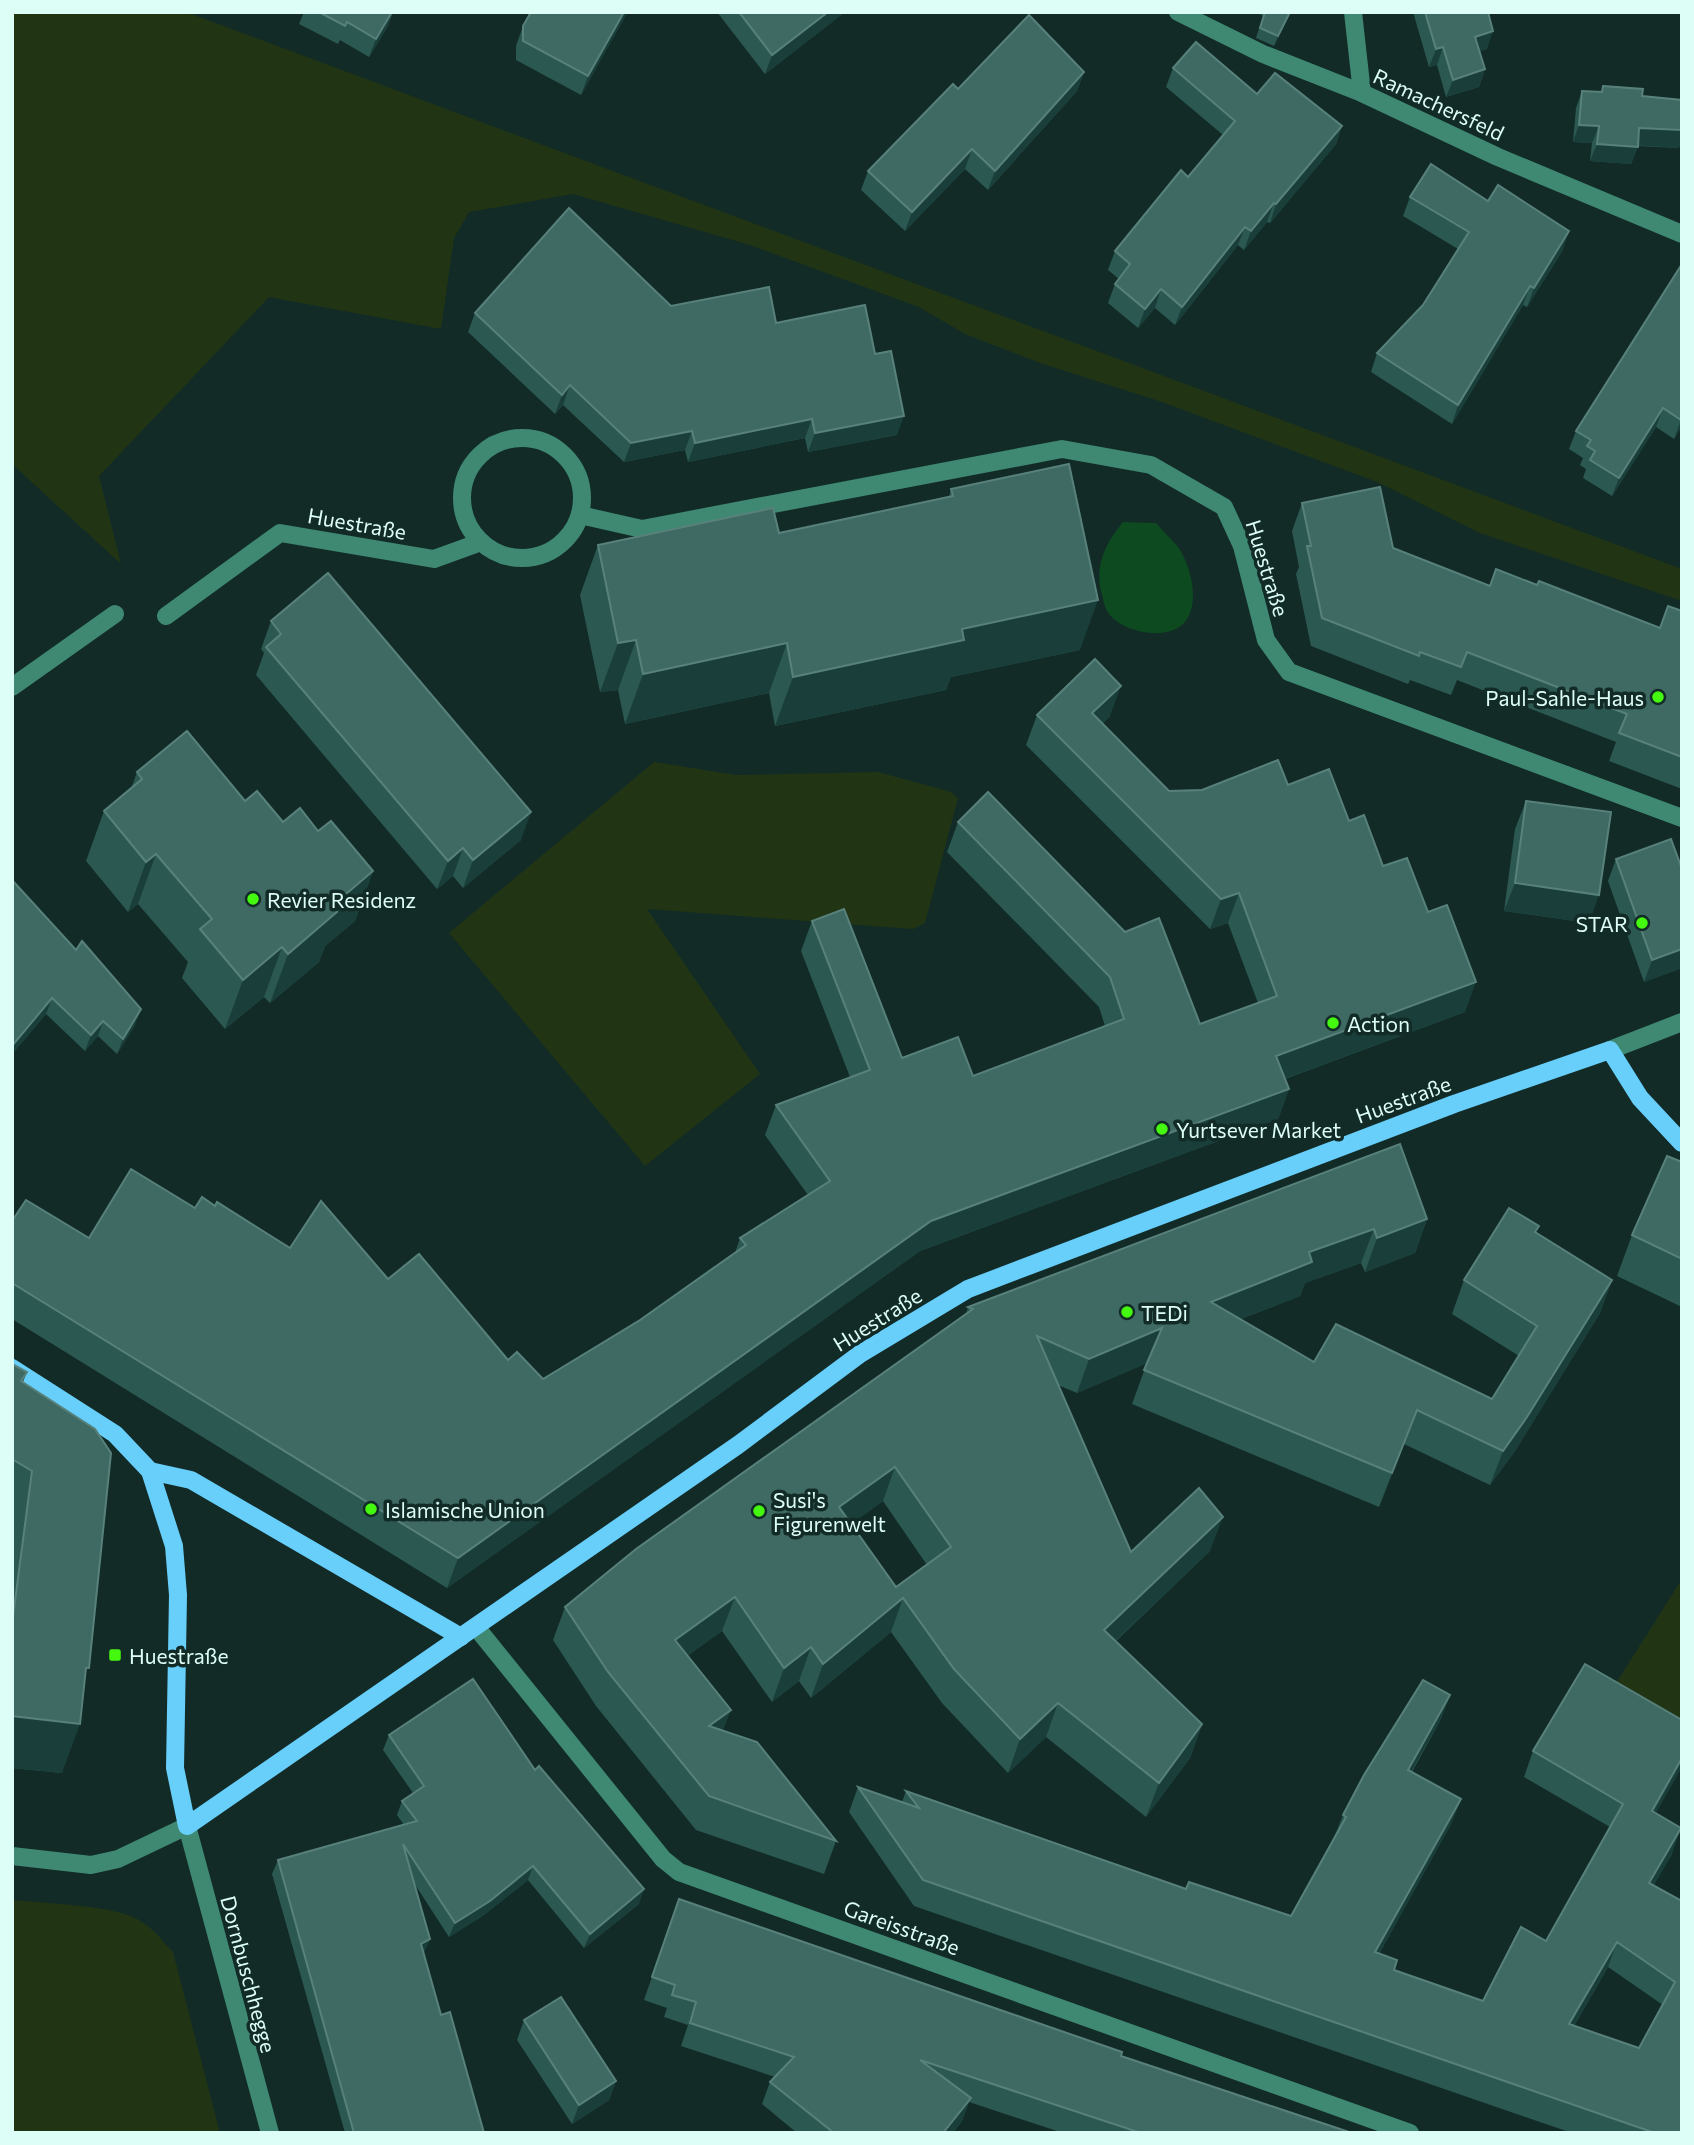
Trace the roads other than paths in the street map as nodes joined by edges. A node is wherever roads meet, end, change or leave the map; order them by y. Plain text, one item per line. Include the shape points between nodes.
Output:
1 (1178, 12) edge
2 (1353, 12) edge
3 (1362, 93) junction
4 (1682, 234) edge
5 (580, 514) junction
6 (481, 542) junction
7 (115, 614) dead end
8 (166, 616) dead end
9 (12, 687) edge
10 (1682, 818) edge
11 (1682, 1021) edge
12 (1610, 1050) junction
13 (1682, 1143) edge
14 (12, 1368) edge
15 (150, 1471) junction
16 (476, 1627) junction
17 (461, 1637) junction
18 (187, 1826) junction
19 (12, 1856) edge
20 (270, 2133) edge
21 (1410, 2133) edge

1 - 3 street, Ramachersfeld via 1263,54
2 - 3 street
3 - 4 street, Ramachersfeld via 1498,157
5 - 6 street via 574,531 562,544 530,558 495,553
5 - 6 street via 583,494 566,456 550,444 509,438 489,446 466,474 463,511
5 - 10 street, Huestraße via 642,529 1062,449 1152,465 1224,507 1242,546 1266,640 1289,672
6 - 8 street, Huestraße via 435,559 280,533
7 - 9 street
11 - 12 street, Huestraße
12 - 13 main road via 1640,1098
12 - 16 main road, Huestraße via 1454,1104 968,1289 860,1354
14 - 15 main road via 115,1434
15 - 17 main road via 191,1480
15 - 18 main road via 174,1546 178,1595 175,1768
16 - 17 main road, Huestraße
16 - 21 street, Gareisstraße via 663,1859 680,1872
17 - 18 main road, Huestraße
18 - 19 street via 118,1859 91,1865
18 - 20 street, Dornbuschhegge

